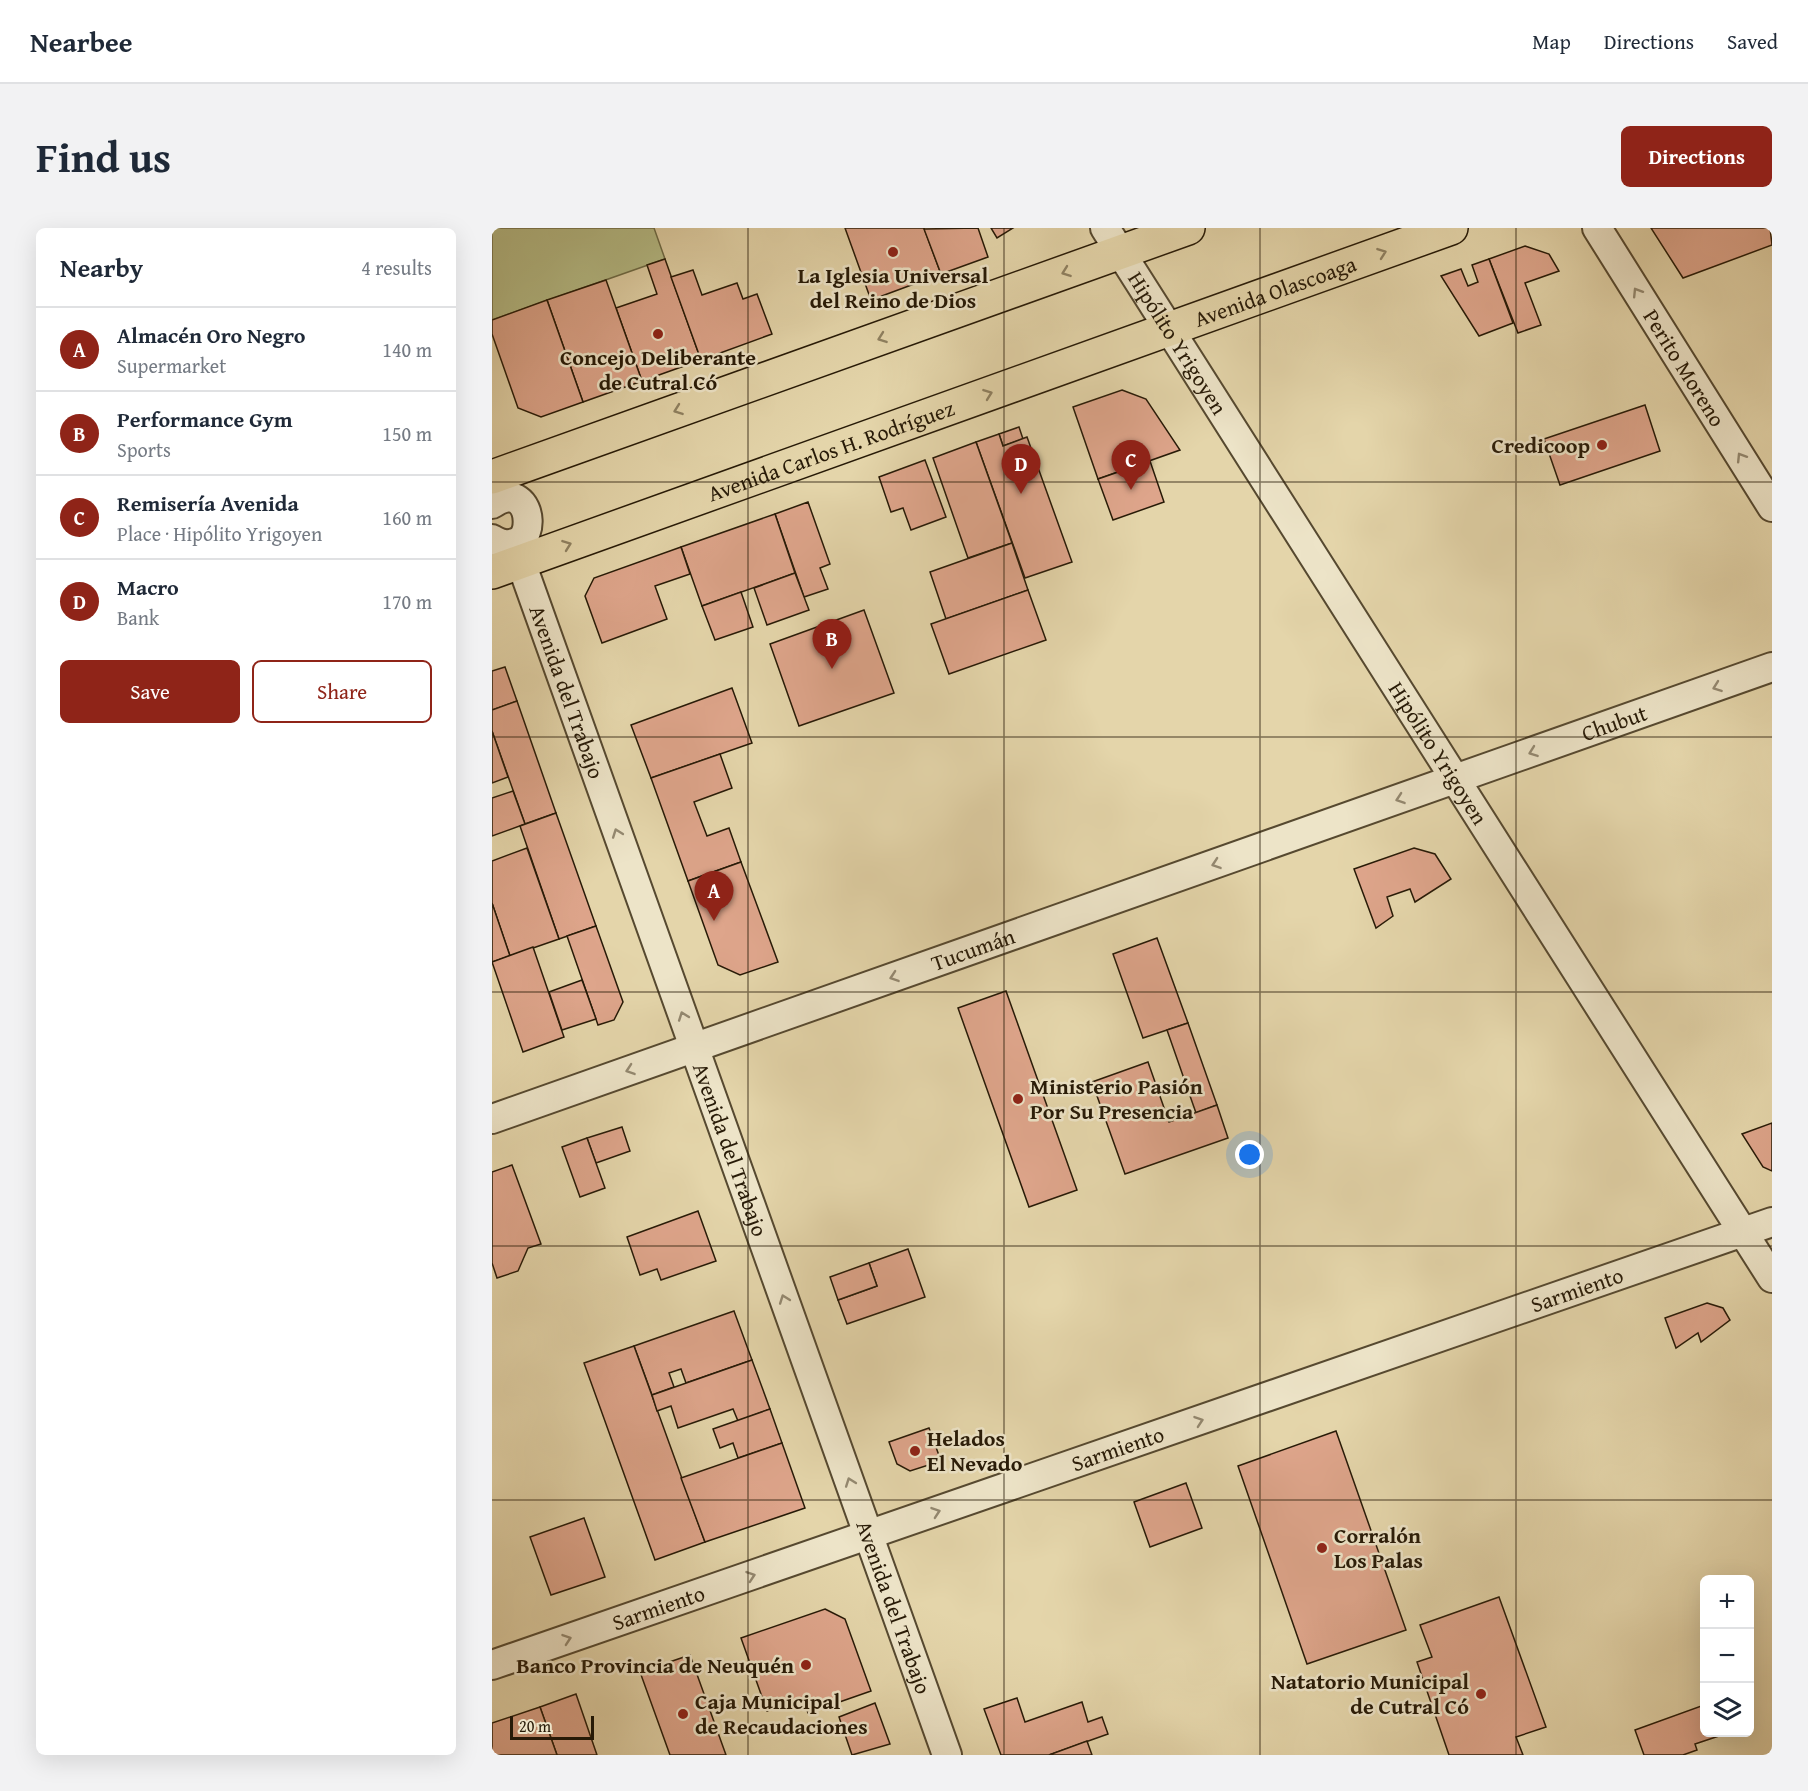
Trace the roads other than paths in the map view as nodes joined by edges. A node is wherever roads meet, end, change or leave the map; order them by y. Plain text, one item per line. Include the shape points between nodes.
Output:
1 (1188, 228) edge
2 (1451, 228) edge
3 (1597, 228) edge
4 (1113, 240) edge
5 (1169, 329) junction
6 (494, 490) edge
7 (1772, 507) edge
8 (505, 554) edge
9 (1772, 668) edge
10 (1455, 780) junction
11 (694, 1047) junction
12 (492, 1119) edge
13 (1772, 1222) edge
14 (1743, 1233) junction
15 (1772, 1278) edge
16 (868, 1535) junction
17 (492, 1665) edge
18 (947, 1755) edge

1 - 4 main road
5 -> 2 main road, Avenida Olascoaga
7 -> 3 street, Perito Moreno
4 - 5 street, Hipólito Yrigoyen
4 -> 6 main road
8 -> 5 main road, Avenida Carlos H. Rodríguez
5 - 10 street, Hipólito Yrigoyen
6 - 8 street via 518,501 528,513 526,533
11 -> 8 street, Avenida del Trabajo
9 -> 10 street, Chubut
10 -> 11 street, Tucumán
10 - 14 street, Hipólito Yrigoyen
11 -> 12 street, Tucumán
16 -> 11 street, Avenida del Trabajo
13 - 14 street, Sarmiento
14 - 15 street, Hipólito Yrigoyen
16 -> 14 street, Sarmiento
17 -> 16 street, Sarmiento
16 - 18 street, Avenida del Trabajo

